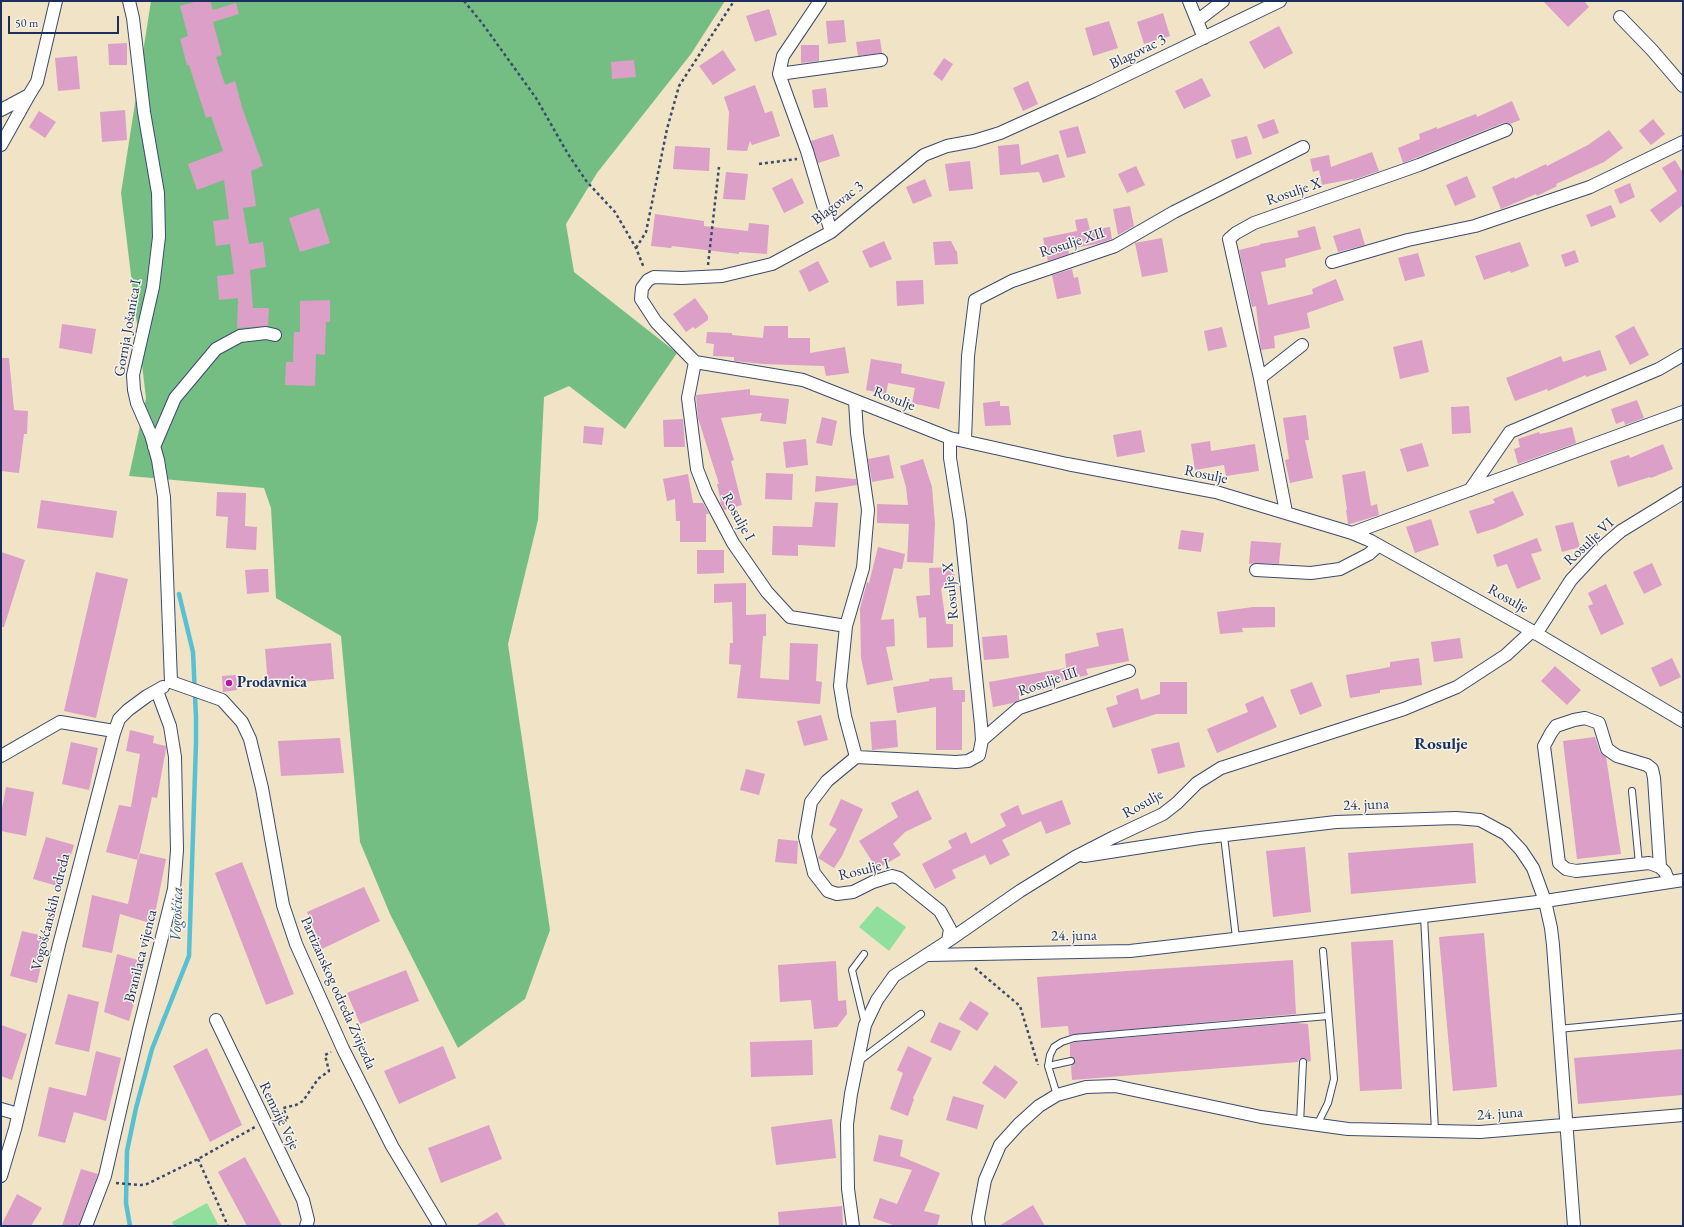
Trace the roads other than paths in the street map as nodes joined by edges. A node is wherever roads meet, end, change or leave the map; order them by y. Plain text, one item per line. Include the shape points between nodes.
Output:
1 (56, 1) edge
2 (129, 1) edge
3 (820, 1) edge
4 (1190, 1) edge
5 (1223, 1) edge
6 (1280, 1) edge
7 (1620, 17) dead end
8 (1197, 21) junction
9 (1204, 38) junction
10 (881, 60) dead end
11 (779, 74) junction
12 (1683, 86) edge
13 (28, 95) junction
14 (1, 110) edge
15 (1506, 130) dead end
16 (1683, 142) edge
17 (1, 145) edge
18 (1303, 147) dead end
19 (831, 232) junction
20 (1332, 262) dead end
21 (275, 335) dead end
22 (1302, 345) dead end
23 (1683, 355) edge
24 (695, 362) junction
25 (1260, 378) junction
26 (855, 401) junction
27 (1683, 412) edge
28 (950, 438) junction
29 (965, 441) junction
30 (154, 447) junction
31 (1470, 490) junction
32 (1683, 493) edge
33 (1286, 512) junction
34 (1352, 533) junction
35 (1378, 546) junction
36 (1256, 570) dead end
37 (846, 626) junction
38 (1534, 632) junction
39 (1129, 672) dead end
40 (176, 683) junction
41 (157, 691) junction
42 (1683, 721) edge
43 (114, 731) junction
44 (982, 740) junction
45 (1, 756) edge
46 (856, 757) junction
47 (1632, 791) dead end
48 (1224, 836) junction
49 (1075, 857) junction
50 (1639, 864) junction
51 (1660, 867) junction
52 (1683, 880) edge
53 (1669, 882) junction
54 (1545, 901) junction
55 (1424, 916) junction
56 (1236, 938) junction
57 (948, 941) junction
58 (1323, 952) dead end
59 (864, 954) dead end
60 (928, 955) junction
61 (921, 1014) dead end
62 (1328, 1016) junction
63 (1683, 1017) edge
64 (1300, 1018) junction
65 (216, 1020) dead end
66 (865, 1025) junction
67 (1294, 1025) dead end
68 (1558, 1030) junction
69 (1071, 1061) dead end
70 (858, 1062) junction
71 (1303, 1062) dead end
72 (1048, 1066) junction
73 (1057, 1095) junction
74 (1, 1109) edge
75 (18, 1114) junction
76 (1683, 1115) edge
77 (1300, 1123) junction
78 (1317, 1125) junction
79 (1567, 1125) junction
80 (1436, 1131) junction
81 (1, 1176) edge
82 (86, 1226) edge
83 (306, 1226) edge
84 (440, 1226) edge
85 (853, 1226) edge
86 (979, 1226) edge
87 (1574, 1226) edge

1 - 13 street via 37,82
2 - 30 street, Gornja Jošanica I via 158,193 159,237 153,287 133,375 137,403
3 - 11 street via 783,56
4 - 8 street
5 - 8 street
6 - 9 street, Blagovac 3
7 - 12 street
8 - 9 street
9 - 19 street, Blagovac 3 via 1093,92 1000,132 924,155
10 - 11 street
11 - 19 street via 809,158
13 - 14 street
13 - 17 street
15 - 25 street, Rosulje X via 1419,166 1254,223 1236,232 1229,240
16 - 20 street via 1590,187 1475,226 1408,240
18 - 29 street, Rosulje XII via 1174,212 1115,246 1012,281 975,300 968,356
19 - 24 street, Blagovac 3 via 772,264 722,276 654,277 648,280 641,293 644,305 656,322
21 - 30 street via 266,333 240,336 216,349 175,398
22 - 25 street
23 - 31 street via 1660,369 1510,432
24 - 26 street via 803,380
24 - 37 street, Rosulje I via 688,398 696,469 733,543 767,592 790,618
25 - 33 street, Rosulje X
26 - 28 street, Rosulje
26 - 37 street via 868,510 863,568
27 - 31 street
28 - 29 street, Rosulje
28 - 44 street, Rosulje X via 950,458 960,528
29 - 33 street, Rosulje via 1067,464 1216,492
30 - 40 street, Gornja Jošanica I via 164,497
31 - 34 street
32 - 38 street, Rosulje VI via 1621,531 1599,550 1571,580
33 - 34 street, Rosulje
34 - 35 street, Rosulje
35 - 36 street via 1369,554 1340,569 1310,573
35 - 38 street, Rosulje
37 - 46 street via 840,686
38 - 42 street, Rosulje
38 - 49 street, Rosulje via 1506,656 1457,687 1404,709 1221,768 1196,783 1163,814
39 - 44 street, Rosulje III via 1018,708
40 - 41 street, Vogošćanskih odreda
40 - 84 street, Partizanskog odreda Zvijezda via 222,700 242,722 250,739 262,788 283,905 296,944 343,1049 392,1146
41 - 43 street, Vogošćanskih odreda via 128,710 119,719
41 - 82 street, Branilaca vijenca via 170,726 175,757 177,850 174,889 104,1176
43 - 45 street via 60,722
43 - 75 street, Vogošćanskih odreda via 58,945
44 - 46 street, Rosulje III via 979,755 968,761
46 - 57 street, Rosulje I via 827,781 811,802 805,837 814,873 828,891 837,894 853,892 892,876 899,878 940,911 950,929
47 - 50 lane
48 - 49 street, 24. juna
48 - 54 street, 24. juna via 1336,822 1456,818 1480,820 1506,834 1521,850 1533,868
48 - 56 lane
49 - 57 street, Rosulje
50 - 51 street via 1649,863
50 - 51 street via 1576,871 1566,869 1559,863 1544,746 1556,726 1585,718 1599,723 1607,749 1617,756 1647,765 1652,769
51 - 53 street
52 - 53 street
53 - 54 street
54 - 55 street, 24. juna
54 - 68 street, 24. juna via 1553,945
55 - 56 street, 24. juna
55 - 80 lane
56 - 60 street, 24. juna via 1130,950
57 - 60 street
58 - 62 lane
59 - 66 lane via 852,970
60 - 66 street via 894,976 877,1000
61 - 70 lane
62 - 64 lane
62 - 78 lane via 1334,1078 1328,1103
63 - 68 lane
64 - 67 lane
64 - 72 lane via 1074,1038 1054,1047
65 - 83 street, Remzije Veje via 303,1200 308,1220
66 - 70 street
68 - 79 street, 24. juna
69 - 72 lane
70 - 85 street via 847,1124 848,1189
71 - 77 lane
72 - 73 lane
73 - 77 street, 24. juna via 1086,1087 1115,1086
73 - 86 street, 24. juna via 1039,1106 1000,1145 985,1180 978,1218
74 - 75 street
75 - 81 street, Vogošćanskih odreda
76 - 79 street, 24. juna
77 - 78 street, 24. juna
78 - 80 street, 24. juna via 1348,1129
79 - 80 street, 24. juna via 1480,1132
79 - 87 street, 24. juna

